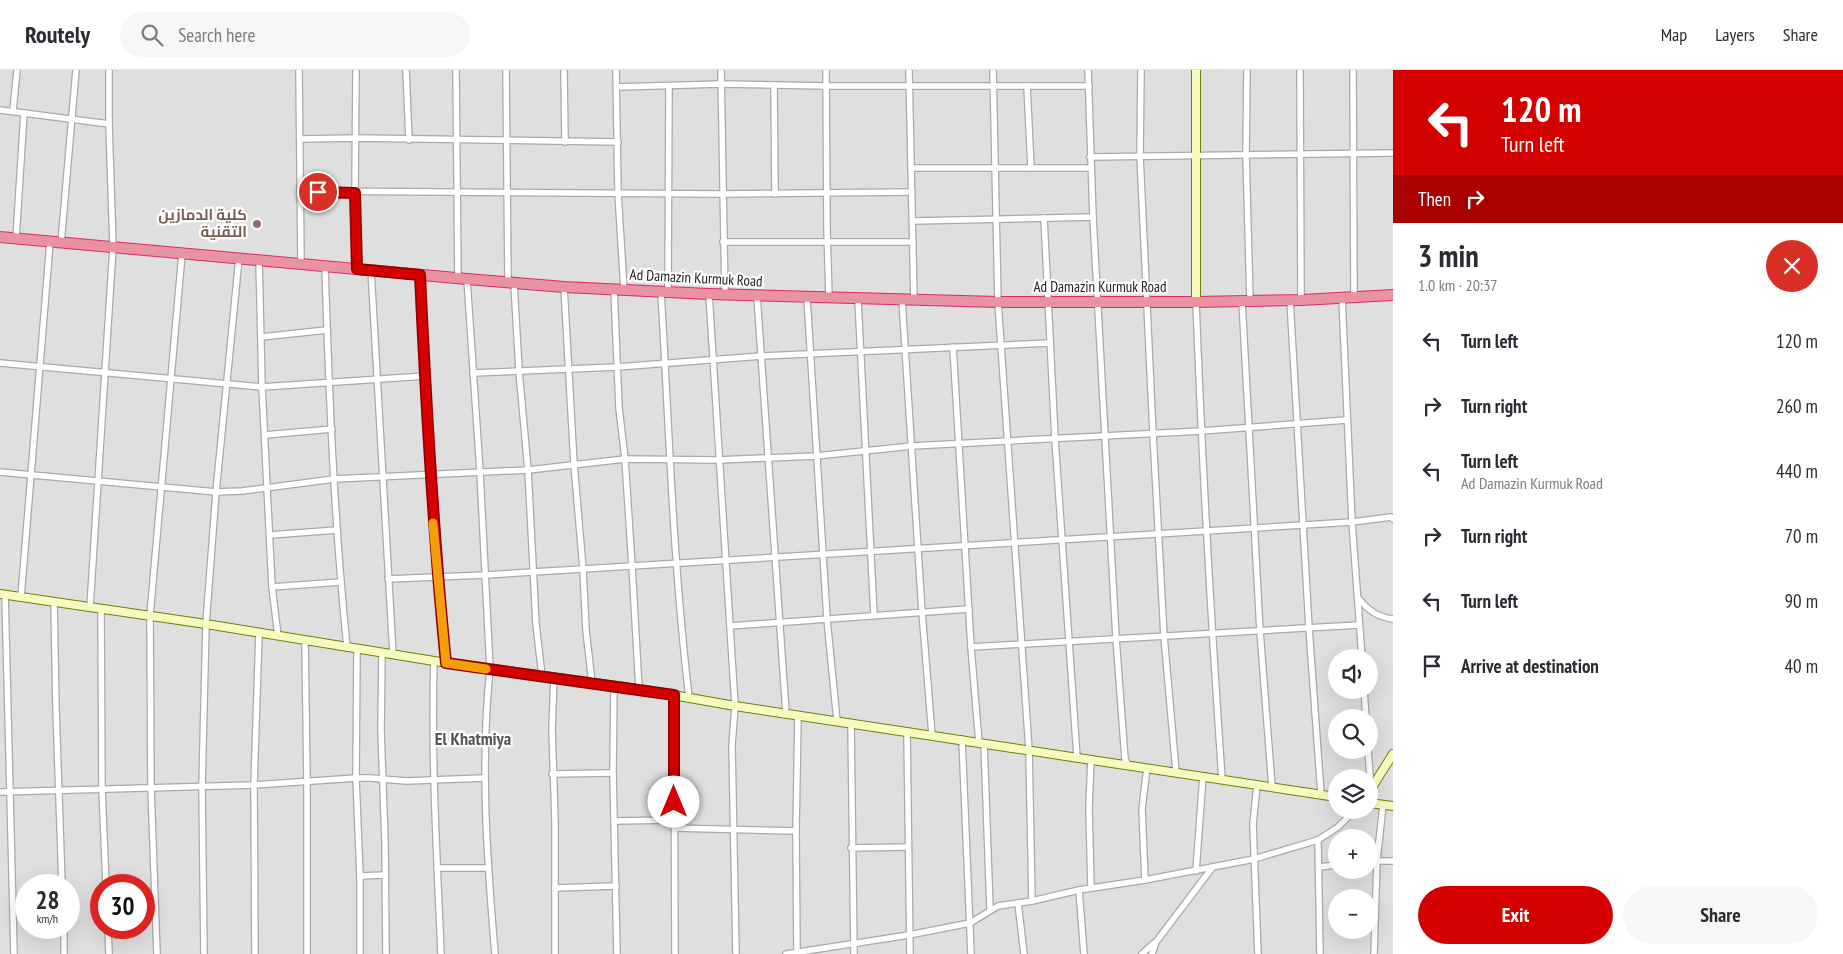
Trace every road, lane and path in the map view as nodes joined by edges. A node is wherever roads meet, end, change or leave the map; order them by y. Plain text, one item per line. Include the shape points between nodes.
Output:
1 (17, 70) edge
2 (76, 70) edge
3 (109, 70) edge
4 (299, 70) edge
5 (356, 70) edge
6 (406, 70) edge
7 (456, 70) edge
8 (506, 70) edge
9 (564, 70) edge
10 (616, 70) edge
11 (721, 70) edge
12 (826, 70) edge
13 (909, 70) edge
14 (993, 70) edge
15 (1088, 70) edge
16 (1141, 70) edge
17 (1196, 70) edge
18 (1247, 70) edge
19 (1300, 70) edge
20 (1353, 70) edge
21 (722, 84) junction
22 (774, 85) junction
23 (669, 86) junction
24 (826, 86) junction
25 (909, 86) junction
26 (993, 86) junction
27 (1027, 86) junction
28 (1089, 86) junction
29 (617, 87) junction
30 (0, 110) edge
31 (13, 111) junction
32 (24, 113) junction
33 (72, 120) junction
34 (109, 124) junction
35 (356, 138) junction
36 (300, 139) junction
37 (409, 140) junction
38 (457, 141) junction
39 (508, 141) junction
40 (565, 142) junction
41 (618, 142) junction
42 (1393, 153) edge
43 (1246, 154) junction
44 (1299, 154) junction
45 (1354, 154) junction
46 (1196, 155) junction
47 (1140, 156) junction
48 (1090, 157) junction
49 (911, 168) junction
50 (995, 168) junction
51 (1031, 168) junction
52 (1091, 168) junction
53 (300, 191) junction
54 (457, 192) junction
55 (508, 192) junction
56 (912, 192) junction
57 (355, 193) junction
58 (618, 193) junction
59 (668, 194) junction
60 (722, 194) junction
61 (774, 194) junction
62 (827, 194) junction
63 (1093, 217) junction
64 (1044, 218) junction
65 (996, 219) junction
66 (913, 221) junction
67 (0, 236) edge
68 (16, 238) junction
69 (50, 242) junction
70 (723, 242) junction
71 (827, 242) junction
72 (913, 242) junction
73 (62, 243) junction
74 (113, 246) junction
75 (182, 254) junction
76 (239, 258) junction
77 (259, 260) junction
78 (301, 264) junction
79 (325, 266) junction
80 (357, 269) junction
81 (371, 270) junction
82 (420, 275) junction
83 (463, 279) junction
84 (511, 282) junction
85 (564, 287) junction
86 (619, 290) junction
87 (664, 292) junction
88 (710, 294) junction
89 (725, 295) junction
90 (1393, 295) edge
91 (757, 296) junction
92 (1354, 297) junction
93 (807, 298) junction
94 (1342, 298) junction
95 (829, 299) junction
96 (858, 300) junction
97 (902, 300) junction
98 (1295, 300) junction
99 (914, 301) junction
100 (1246, 301) junction
101 (998, 302) junction
102 (1048, 302) junction
103 (1147, 302) junction
104 (1196, 302) junction
105 (1098, 303) junction
106 (327, 330) junction
107 (260, 337) junction
108 (1050, 343) junction
109 (1002, 344) junction
110 (954, 347) junction
111 (906, 350) junction
112 (860, 352) junction
113 (810, 354) junction
114 (762, 356) junction
115 (713, 359) junction
116 (0, 363) edge
117 (665, 363) junction
118 (617, 367) junction
119 (39, 368) junction
120 (569, 369) junction
121 (519, 371) junction
122 (105, 373) junction
123 (473, 373) junction
124 (425, 376) junction
125 (170, 379) junction
126 (376, 379) junction
127 (329, 383) junction
128 (227, 384) junction
129 (262, 387) junction
130 (1347, 420) junction
131 (1297, 424) junction
132 (1249, 428) junction
133 (332, 429) junction
134 (1201, 431) junction
135 (1153, 434) junction
136 (265, 435) junction
137 (1106, 436) junction
138 (1055, 439) junction
139 (1008, 441) junction
140 (959, 443) junction
141 (912, 446) junction
142 (866, 451) junction
143 (816, 456) junction
144 (625, 459) junction
145 (767, 459) junction
146 (671, 460) junction
147 (718, 460) junction
148 (574, 464) junction
149 (528, 470) junction
150 (0, 472) edge
151 (480, 472) junction
152 (31, 475) junction
153 (430, 475) junction
154 (384, 477) junction
155 (334, 479) junction
156 (97, 481) junction
157 (161, 487) junction
158 (268, 487) junction
159 (216, 492) junction
160 (1393, 519) edge
161 (1352, 522) junction
162 (1303, 525) junction
163 (1255, 528) junction
164 (337, 530) junction
165 (1206, 531) junction
166 (1159, 534) junction
167 (270, 535) junction
168 (1111, 537) junction
169 (1062, 540) junction
170 (1015, 543) junction
171 (965, 546) junction
172 (918, 549) junction
173 (871, 552) junction
174 (823, 555) junction
175 (775, 558) junction
176 (726, 560) junction
177 (677, 564) junction
178 (632, 566) junction
179 (583, 569) junction
180 (534, 572) junction
181 (485, 575) junction
182 (437, 576) junction
183 (388, 579) junction
184 (340, 582) junction
185 (272, 587) junction
186 (2, 594) edge
187 (22, 597) junction
188 (1358, 598) junction
189 (54, 602) junction
190 (90, 607) junction
191 (101, 608) junction
192 (969, 609) junction
193 (922, 612) junction
194 (874, 615) junction
195 (150, 616) junction
196 (827, 619) junction
197 (1393, 619) edge
198 (779, 622) junction
199 (206, 624) junction
200 (1359, 625) junction
201 (730, 626) junction
202 (1309, 628) junction
203 (1260, 631) junction
204 (259, 633) junction
205 (1212, 634) junction
206 (278, 636) junction
207 (1164, 636) junction
208 (1116, 639) junction
209 (305, 640) junction
210 (1069, 642) junction
211 (1020, 644) junction
212 (346, 646) junction
213 (971, 647) junction
214 (357, 648) junction
215 (1361, 649) edge
216 (382, 652) junction
217 (393, 654) junction
218 (434, 661) junction
219 (446, 663) junction
220 (490, 669) junction
221 (542, 676) junction
222 (554, 678) junction
223 (592, 683) junction
224 (614, 686) junction
225 (638, 689) junction
226 (674, 695) junction
227 (689, 697) junction
228 (734, 706) junction
229 (786, 713) junction
230 (798, 715) junction
231 (837, 721) junction
232 (851, 723) junction
233 (906, 732) junction
234 (932, 735) junction
235 (962, 740) junction
236 (982, 743) junction
237 (1029, 750) junction
238 (1393, 754) edge
239 (1076, 757) junction
240 (1091, 759) junction
241 (1128, 765) junction
242 (1148, 768) junction
243 (1176, 772) junction
244 (613, 773) junction
245 (552, 774) junction
246 (1202, 776) junction
247 (1378, 777) edge
248 (356, 778) junction
249 (484, 778) junction
250 (384, 779) junction
251 (1222, 779) junction
252 (433, 780) junction
253 (307, 782) junction
254 (254, 785) junction
255 (1257, 785) junction
256 (202, 787) junction
257 (1272, 787) junction
258 (102, 788) junction
259 (151, 788) junction
260 (59, 790) junction
261 (0, 792) edge
262 (9, 792) junction
263 (1321, 794) junction
264 (1328, 795) edge
265 (1378, 804) edge
266 (1383, 805) junction
267 (1393, 806) edge
268 (1346, 819) edge
269 (674, 820) junction
270 (614, 821) junction
271 (674, 828) junction
272 (734, 830) junction
273 (796, 831) junction
274 (1318, 840) junction
275 (1378, 844) edge
276 (908, 846) junction
277 (851, 848) junction
278 (1254, 859) junction
279 (1378, 860) edge
280 (1393, 861) edge
281 (1328, 866) edge
282 (1319, 867) junction
283 (437, 868) junction
284 (488, 868) junction
285 (1212, 868) junction
286 (1196, 870) junction
287 (62, 874) edge
288 (106, 874) edge
289 (360, 876) junction
290 (386, 876) junction
291 (1376, 879) edge
292 (1145, 880) junction
293 (616, 886) junction
294 (555, 888) junction
295 (1091, 888) junction
296 (1079, 890) junction
297 (1032, 901) junction
298 (1018, 903) junction
299 (990, 909) junction
300 (970, 923) junction
301 (909, 935) junction
302 (64, 939) edge
303 (108, 939) edge
304 (1156, 942) junction
305 (854, 943) junction
306 (797, 953) edge
307 (14, 954) edge
308 (64, 954) edge
309 (109, 954) edge
310 (157, 954) edge
311 (204, 954) edge
312 (255, 954) edge
313 (306, 954) edge
314 (360, 954) edge
315 (386, 954) edge
316 (441, 954) edge
317 (494, 954) edge
318 (555, 954) edge
319 (617, 954) edge
320 (675, 954) edge
321 (736, 954) edge
322 (786, 954) edge
323 (854, 954) edge
324 (910, 954) edge
325 (971, 954) edge
326 (1024, 954) edge
327 (1084, 954) edge
328 (1142, 954) edge
329 (1152, 954) edge
330 (1258, 954) edge
331 (1320, 954) edge
332 (1374, 954) edge

1 - 31 street
2 - 33 street
3 - 34 street
4 - 36 street
5 - 35 street
6 - 37 street
7 - 38 street
8 - 39 street
9 - 40 street
10 - 29 street
11 - 21 street
12 - 24 street
13 - 25 street
14 - 26 street
15 - 28 street
16 - 47 street
17 - 46 street
18 - 43 street
19 - 44 street
20 - 45 street
21 - 22 street
21 - 23 street
21 - 60 street
22 - 24 street
22 - 61 street
23 - 29 street
23 - 59 street
24 - 25 street
24 - 62 street
25 - 26 street
25 - 49 street
26 - 27 street
26 - 50 street
27 - 28 street
27 - 51 street
28 - 48 street
29 - 41 street
30 - 31 street
31 - 32 street
32 - 33 street
32 - 68 street
33 - 34 street
33 - 73 street
34 - 74 street
35 - 36 street
35 - 37 street
35 - 57 street
36 - 53 street
37 - 38 street
38 - 39 street
38 - 54 street
39 - 40 street
39 - 55 street
40 - 41 street
41 - 58 street
42 - 45 street
43 - 44 street
43 - 46 street
43 - 100 street
44 - 45 street
44 - 98 street
45 - 92 street
46 - 47 street
46 - 104 street
47 - 48 street
47 - 103 street
48 - 52 street
49 - 50 street
49 - 56 street
50 - 51 street
50 - 65 street
51 - 52 street
52 - 63 street
53 - 57 street
53 - 78 street
54 - 55 street
54 - 57 street
54 - 83 street
55 - 58 street
55 - 84 street
56 - 62 street
56 - 66 street
57 - 80 street
58 - 59 street
58 - 86 street
59 - 60 street
59 - 87 street
60 - 61 street
60 - 70 street
61 - 62 street
62 - 71 street
63 - 64 street
63 - 105 street
64 - 65 street
64 - 102 street
65 - 66 street
65 - 101 street
66 - 72 street
67 - 68 highway, Ad Damazin Kurmuk Road
68 - 69 highway, Ad Damazin Kurmuk Road
69 - 73 highway, Ad Damazin Kurmuk Road
69 - 119 street
70 - 71 street
70 - 89 street
71 - 72 street
71 - 95 street
72 - 99 street
73 - 74 highway, Ad Damazin Kurmuk Road
74 - 75 highway, Ad Damazin Kurmuk Road
74 - 122 street
75 - 76 highway, Ad Damazin Kurmuk Road
75 - 125 street
76 - 77 highway, Ad Damazin Kurmuk Road
76 - 128 street
77 - 78 highway, Ad Damazin Kurmuk Road
77 - 107 street
78 - 79 highway, Ad Damazin Kurmuk Road
79 - 80 highway, Ad Damazin Kurmuk Road
79 - 106 street
80 - 81 highway, Ad Damazin Kurmuk Road
81 - 82 highway, Ad Damazin Kurmuk Road
81 - 126 street
82 - 83 highway, Ad Damazin Kurmuk Road
82 - 124 street
83 - 84 highway, Ad Damazin Kurmuk Road
83 - 123 street
84 - 85 highway, Ad Damazin Kurmuk Road
84 - 121 street
85 - 86 highway, Ad Damazin Kurmuk Road
85 - 120 street
86 - 87 highway, Ad Damazin Kurmuk Road
86 - 118 street
87 - 88 highway, Ad Damazin Kurmuk Road
87 - 117 street
88 - 89 highway, Ad Damazin Kurmuk Road
88 - 115 street
89 - 91 highway, Ad Damazin Kurmuk Road
90 - 92 highway, Ad Damazin Kurmuk Road
91 - 93 highway, Ad Damazin Kurmuk Road
91 - 114 street
92 - 94 highway, Ad Damazin Kurmuk Road
93 - 95 highway, Ad Damazin Kurmuk Road
93 - 113 street
94 - 98 highway, Ad Damazin Kurmuk Road
94 - 130 street
95 - 96 highway, Ad Damazin Kurmuk Road
96 - 97 highway, Ad Damazin Kurmuk Road
96 - 112 street
97 - 99 highway, Ad Damazin Kurmuk Road
97 - 111 street
98 - 100 highway, Ad Damazin Kurmuk Road
98 - 131 street
99 - 101 highway, Ad Damazin Kurmuk Road
100 - 104 highway, Ad Damazin Kurmuk Road
100 - 132 street
101 - 102 highway, Ad Damazin Kurmuk Road
101 - 109 street
102 - 105 highway, Ad Damazin Kurmuk Road
102 - 108 street
103 - 104 highway, Ad Damazin Kurmuk Road
103 - 105 highway, Ad Damazin Kurmuk Road
103 - 135 street
104 - 134 street
105 - 137 street
106 - 107 street
106 - 127 street
107 - 129 street
108 - 109 street
108 - 138 street
109 - 110 street
109 - 139 street
110 - 111 street
110 - 140 street
111 - 112 street
111 - 141 street
112 - 113 street
112 - 142 street
113 - 114 street
113 - 143 street
114 - 115 street
114 - 145 street
115 - 117 street
115 - 147 street
116 - 119 street
117 - 118 street
117 - 146 street
118 - 120 street
118 - 144 street
119 - 122 street
119 - 152 street
120 - 121 street
120 - 148 street
121 - 123 street
121 - 149 street
122 - 125 street
122 - 156 street
123 - 151 street
124 - 126 street
124 - 153 street
125 - 128 street
125 - 157 street
126 - 127 street
126 - 154 street
127 - 129 street
127 - 133 street
128 - 129 street
128 - 159 street
129 - 136 street
130 - 131 street
130 - 161 street
131 - 132 street
131 - 162 street
132 - 134 street
132 - 163 street
133 - 136 street
133 - 155 street
134 - 135 street
134 - 165 street
135 - 137 street
135 - 166 street
136 - 158 street
137 - 138 street
137 - 168 street
138 - 139 street
138 - 169 street
139 - 140 street
139 - 170 street
140 - 141 street
140 - 171 street
141 - 142 street
141 - 172 street
142 - 143 street
142 - 173 street
143 - 145 street
143 - 174 street
144 - 146 street
144 - 148 street
144 - 178 street
145 - 147 street
145 - 175 street
146 - 147 street
146 - 177 street
147 - 176 street
148 - 149 street
148 - 179 street
149 - 151 street
149 - 180 street
150 - 152 street
151 - 153 street
151 - 181 street
152 - 156 street
152 - 187 street
153 - 154 street
153 - 182 street
154 - 155 street
154 - 183 street
155 - 158 street
155 - 164 street
156 - 157 street
156 - 190 street
157 - 159 street
157 - 195 street
158 - 159 street
158 - 167 street
159 - 199 street
160 - 161 street
161 - 162 street
161 - 188 street
162 - 163 street
162 - 202 street
163 - 165 street
163 - 203 street
164 - 167 street
164 - 184 street
165 - 166 street
165 - 205 street
166 - 168 street
166 - 207 street
167 - 185 street
168 - 169 street
168 - 208 street
169 - 170 street
169 - 210 street
170 - 171 street
170 - 211 street
171 - 172 street
171 - 192 street
172 - 173 street
172 - 193 street
173 - 174 street
173 - 194 street
174 - 175 street
174 - 196 street
175 - 176 street
175 - 198 street
176 - 177 street
176 - 201 street
177 - 178 street
177 - 227 street
178 - 179 street
178 - 225 street
179 - 180 street
179 - 223 street
180 - 181 street
180 - 221 street
181 - 182 street
181 - 220 street
182 - 183 street
182 - 219 street
183 - 217 street
184 - 185 street
184 - 212 street
185 - 206 street
186 - 187 street
186 - 262 street
187 - 189 street
188 - 197 street via 1373,613
188 - 200 street
189 - 190 street
189 - 260 street
190 - 191 street
191 - 195 street
191 - 258 street
192 - 193 street
192 - 213 street
193 - 194 street
193 - 234 street
194 - 196 street
195 - 199 street
195 - 259 street
196 - 198 street
196 - 231 street
198 - 201 street
198 - 229 street
199 - 204 street
199 - 256 street
200 - 202 street
200 - 215 street
201 - 228 street
202 - 203 street
202 - 263 street
203 - 205 street
203 - 257 street
204 - 206 street
204 - 254 street
205 - 207 street
205 - 251 street
206 - 209 street
207 - 208 street
207 - 243 street
208 - 210 street
208 - 241 street
209 - 212 street
209 - 253 street
210 - 211 street
210 - 239 street
211 - 213 street
211 - 237 street
212 - 214 street
213 - 236 street
214 - 216 street
214 - 248 street
216 - 217 street
216 - 250 street
217 - 218 street
218 - 219 street
218 - 252 street
219 - 220 street
220 - 221 street
220 - 249 street
221 - 222 street
222 - 223 street
222 - 245 street
223 - 224 street
224 - 225 street
224 - 244 street
225 - 226 street
226 - 227 street
226 - 269 street
227 - 228 street
228 - 229 street
228 - 272 street
229 - 230 street
230 - 231 street
230 - 273 street
231 - 232 street
232 - 233 street
232 - 277 street
233 - 234 street
233 - 276 street
234 - 235 street
235 - 236 street
235 - 300 street
236 - 237 street
236 - 299 street
237 - 239 street
237 - 297 street
238 - 247 street
239 - 240 street
240 - 241 street
240 - 295 street
241 - 242 street
242 - 243 street
242 - 292 street via 1142,809
243 - 246 street
244 - 245 street
244 - 270 street
245 - 294 street
246 - 251 street
246 - 286 street
248 - 250 street
248 - 253 street
248 - 289 street
249 - 252 street
249 - 284 street
250 - 252 street
250 - 290 street
251 - 255 street
252 - 283 street
253 - 254 street
253 - 313 street
254 - 256 street
254 - 312 street
255 - 257 street
255 - 278 street
256 - 259 street
256 - 311 street
257 - 263 street
258 - 259 street
258 - 260 street
258 - 288 street
259 - 310 street
260 - 262 street
260 - 287 street
261 - 262 street
262 - 307 street
263 - 264 street
265 - 266 street
266 - 267 street
266 - 275 street
268 - 274 street
269 - 270 street
269 - 271 street
270 - 293 street
271 - 272 street
271 - 320 street
272 - 273 street
272 - 321 street
273 - 306 street
274 - 278 street
274 - 282 street
276 - 277 street
276 - 301 street
277 - 305 street
278 - 285 street
278 - 330 street
279 - 280 street
281 - 282 street
282 - 331 street
283 - 284 street
283 - 316 street
284 - 317 street
285 - 286 street
285 - 304 street
286 - 292 street
289 - 290 street
289 - 314 street
290 - 315 street
291 - 332 street
292 - 295 street
293 - 294 street
293 - 319 street
294 - 318 street
295 - 296 street
296 - 297 street
296 - 327 street
297 - 298 street
298 - 299 street
298 - 326 street
299 - 300 street
300 - 301 street
300 - 325 street
301 - 305 street
301 - 324 street
302 - 308 street
303 - 309 street
304 - 328 street
304 - 329 street
305 - 306 street
305 - 323 street
306 - 322 street

